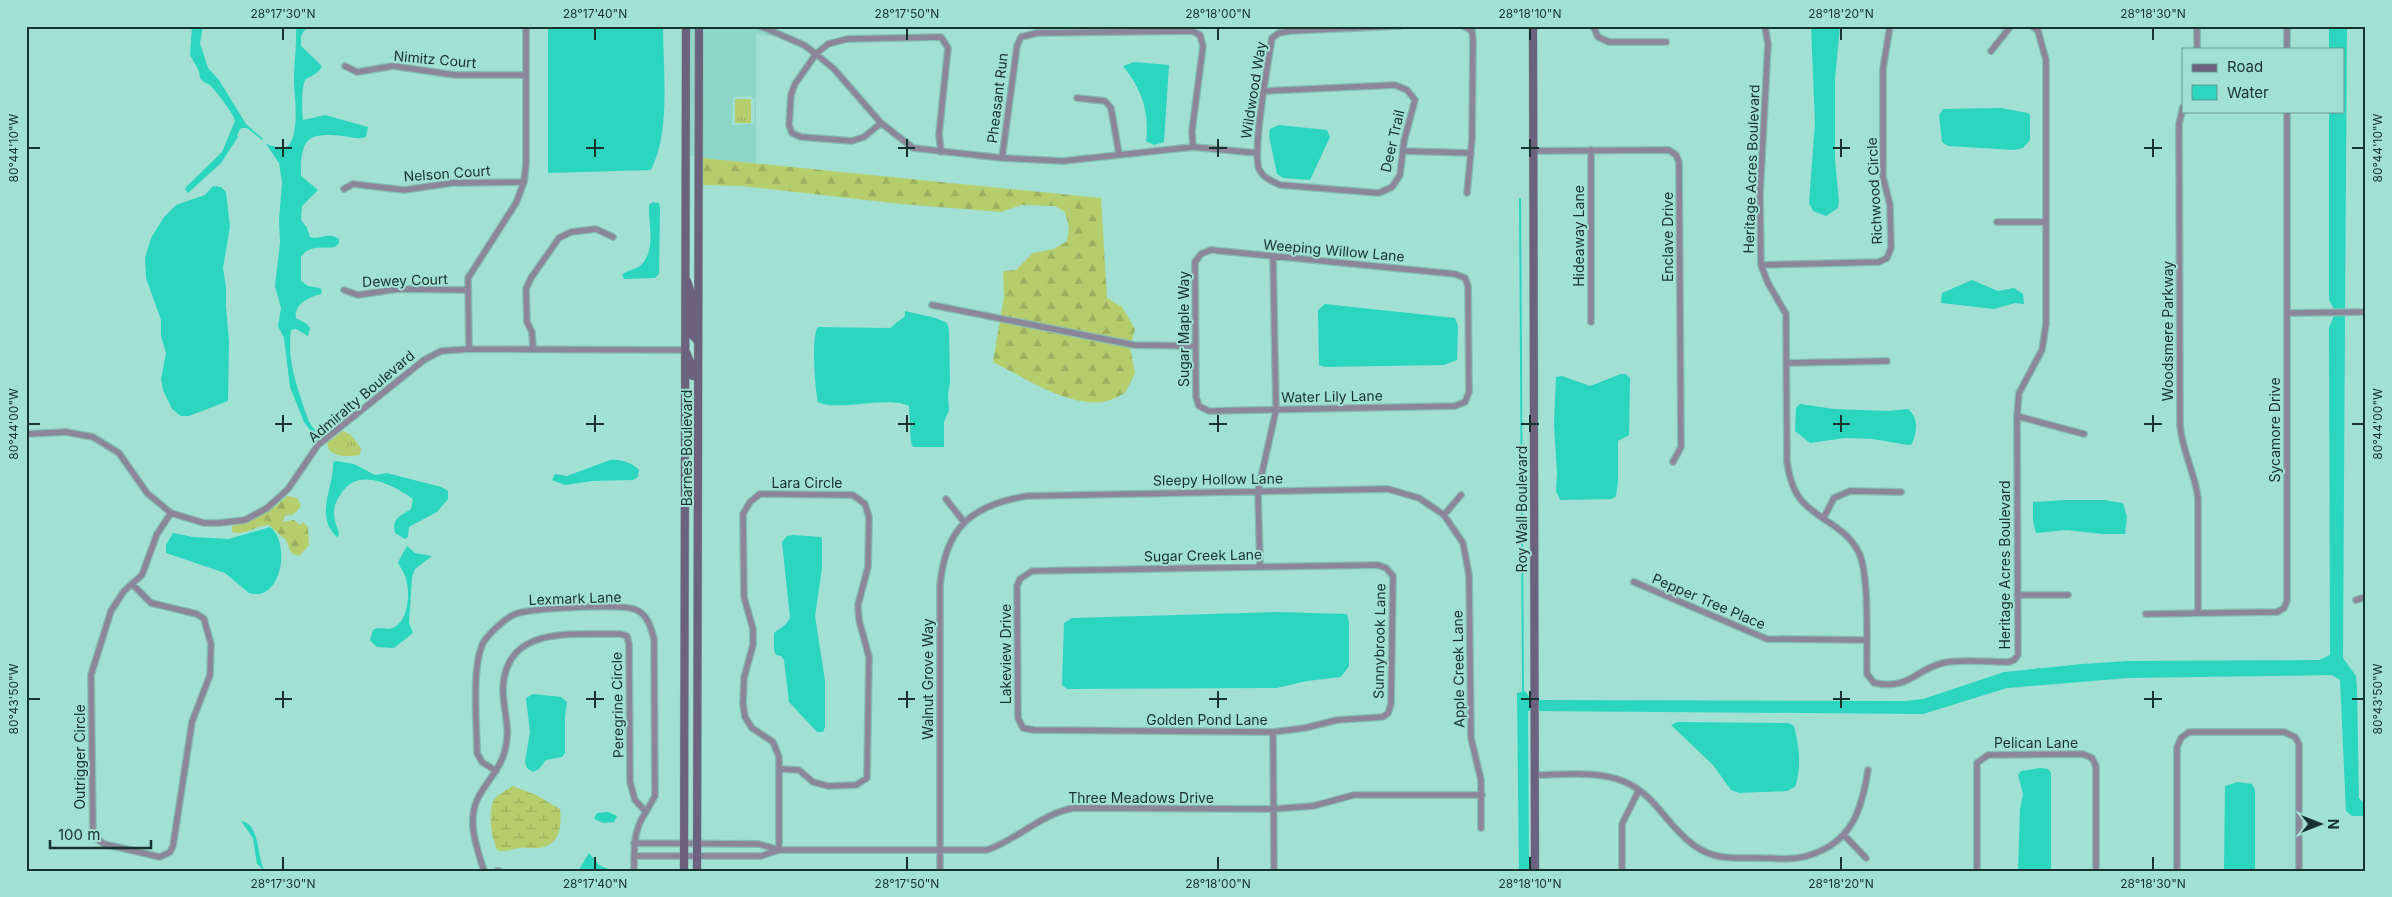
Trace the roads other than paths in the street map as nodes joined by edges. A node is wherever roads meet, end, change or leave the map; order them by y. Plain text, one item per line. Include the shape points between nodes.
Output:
1 (526, 26) edge
2 (686, 26) edge
3 (699, 26) edge
4 (760, 26) edge
5 (1399, 26) edge
6 (1464, 26) edge
7 (1532, 26) edge
8 (1593, 26) edge
9 (1765, 26) edge
10 (1890, 26) edge
11 (2010, 26) edge
12 (2032, 26) edge
13 (2197, 26) edge
14 (2287, 26) edge
15 (1666, 42) dead end
16 (2197, 48) edge
17 (2287, 48) edge
18 (1991, 51) dead end
19 (816, 54) junction
20 (345, 66) dead end
21 (525, 75) junction
22 (1264, 91) junction
23 (1077, 98) dead end
24 (2182, 111) edge
25 (2287, 112) edge
26 (881, 123) junction
27 (1193, 147) junction
28 (1591, 150) junction
29 (1403, 151) junction
30 (1532, 151) junction
31 (941, 152) junction
32 (1257, 153) junction
33 (1119, 154) junction
34 (1471, 154) junction
35 (1002, 158) junction
36 (524, 182) junction
37 (344, 189) dead end
38 (1467, 194) dead end
39 (1997, 222) dead end
40 (2046, 222) junction
41 (613, 237) dead end
42 (1201, 254) joint
43 (1273, 257) junction
44 (1760, 264) junction
45 (685, 277) junction
46 (344, 290) dead end
47 (467, 290) junction
48 (932, 305) dead end
49 (2366, 312) edge
50 (2287, 313) junction
51 (1590, 322) dead end
52 (698, 341) junction
53 (1195, 346) junction
54 (469, 349) junction
55 (533, 349) junction
56 (685, 350) junction
57 (1887, 361) dead end
58 (1787, 363) junction
59 (1465, 402) joint
60 (1199, 406) joint
61 (1276, 410) junction
62 (2017, 416) junction
63 (26, 434) edge
64 (2084, 434) dead end
65 (1673, 462) dead end
66 (698, 484) junction
67 (1258, 491) junction
68 (1901, 492) dead end
69 (1461, 495) dead end
70 (946, 499) dead end
71 (988, 505) joint
72 (171, 513) junction
73 (1444, 515) junction
74 (1824, 517) junction
75 (964, 522) junction
76 (1260, 567) junction
77 (1389, 570) joint
78 (1020, 579) joint
79 (1634, 582) dead end
80 (133, 585) junction
81 (2017, 595) junction
82 (2068, 595) dead end
83 (2366, 597) edge
84 (2356, 600) dead end
85 (2198, 612) junction
86 (2146, 614) dead end
87 (1865, 640) junction
88 (1388, 713) joint
89 (1023, 728) joint
90 (1273, 732) junction
91 (780, 768) junction
92 (1868, 770) dead end
93 (496, 771) junction
94 (1535, 775) junction
95 (1639, 790) junction
96 (1482, 795) junction
97 (1273, 809) junction
98 (646, 812) junction
99 (1482, 828) dead end
100 (1844, 834) junction
101 (634, 843) junction
102 (684, 844) junction
103 (697, 844) junction
104 (779, 850) junction
105 (940, 851) junction
106 (684, 855) junction
107 (697, 855) junction
108 (634, 856) junction
109 (1866, 858) dead end
110 (484, 871) edge
111 (634, 871) edge
112 (684, 871) edge
113 (697, 871) edge
114 (940, 871) edge
115 (1274, 871) edge
116 (1535, 871) edge
117 (1622, 871) edge
118 (1977, 871) edge
119 (2096, 871) edge
120 (2177, 871) edge
121 (2299, 871) edge

1 - 21 street
2 - 45 main road, Barnes Boulevard
3 - 52 main road, Barnes Boulevard
4 - 19 street via 804,45
5 - 22 street, Wildwood Way via 1279,33 1272,38
6 - 34 street via 1472,31 1473,40
7 - 30 main road, Roy Wall Boulevard
8 - 15 street via 1598,37 1609,42
9 - 44 street, Heritage Acres Boulevard via 1768,44 1760,194
10 - 44 street, Richwood Circle via 1883,69 1883,178 1890,205 1891,248 1886,258 1879,262
11 - 18 street
12 - 40 street, Heritage Acres Boulevard via 2038,31 2046,60
13 - 16 street
14 - 17 street
19 - 26 street via 834,69
19 - 26 street via 791,95 789,125 792,133 801,137 852,141 864,137
19 - 31 street via 828,44 848,39 941,37 948,48
20 - 21 street, Nimitz Court via 357,72 393,66 454,75
21 - 36 street
22 - 29 street, Deer Trail via 1395,85 1407,90 1414,100
22 - 32 street, Wildwood Way
23 - 33 street via 1105,101 1111,108
24 - 85 street, Woodsmere Parkway via 2179,124 2180,426 2198,498
25 - 50 street, Sycamore Drive
26 - 31 street via 913,148
27 - 32 street
27 - 33 street
27 - 35 street, Pheasant Run via 1192,131 1203,46 1200,35 1192,31 1037,33 1022,37 1017,46
28 - 30 street, Enclave Drive
28 - 51 street, Hideaway Lane
28 - 65 street, Enclave Drive via 1669,150 1679,162 1681,447
29 - 32 street, Deer Trail via 1400,175 1392,187 1379,193 1280,185 1266,178 1259,169
29 - 34 street
30 - 94 main road, Roy Wall Boulevard
31 - 35 street
33 - 35 street via 1063,161
34 - 38 street
36 - 37 street, Nelson Court via 452,182 404,190 353,184
36 - 47 street via 516,202 468,278
39 - 40 street
40 - 62 street, Heritage Acres Boulevard via 2046,324 2042,350 2019,393
41 - 55 street via 596,229 571,232 559,238 526,289 527,322 532,332
42 - 43 street, Weeping Willow Lane via 1211,250
42 - 53 street, Sugar Maple Way via 1195,262
43 - 59 street, Weeping Willow Lane via 1455,274 1465,278 1468,286 1469,382
43 - 61 street
44 - 58 street, Heritage Acres Boulevard via 1786,314
45 - 52 main road via 691,292 692,334
45 - 56 main road, Barnes Boulevard
46 - 47 street, Dewey Court via 358,295 398,289
47 - 54 street
48 - 53 street via 1134,345
49 - 50 street
50 - 85 street, Sycamore Drive via 2287,601 2277,612
52 - 66 main road, Barnes Boulevard
53 - 60 street, Sugar Maple Way
54 - 55 street, Admiralty Boulevard
54 - 72 street, Admiralty Boulevard via 440,350 424,360 318,445 288,488 268,508 245,520 219,523 204,523
55 - 56 street, Admiralty Boulevard
56 - 66 main road via 694,369 693,474
56 - 102 main road, Barnes Boulevard
57 - 58 street
58 - 74 street, Heritage Acres Boulevard via 1789,477 1806,506
59 - 61 street, Water Lily Lane via 1455,406
60 - 61 street, Water Lily Lane via 1209,411
61 - 67 street
62 - 64 street
62 - 81 street, Heritage Acres Boulevard
63 - 72 street, Admiralty Boulevard via 66,432 93,437 120,453 147,493
66 - 103 main road, Barnes Boulevard
67 - 71 street, Sleepy Hollow Lane via 1027,496
67 - 73 street, Sleepy Hollow Lane via 1388,489 1420,498
67 - 76 street
68 - 74 street via 1850,491 1834,498
69 - 73 street
70 - 75 street
71 - 75 street, Walnut Grove Way
72 - 80 street, Outrigger Circle via 157,534 142,575
73 - 96 street, Apple Creek Lane via 1463,543 1469,574 1471,738
74 - 87 street, Heritage Acres Boulevard via 1850,538 1860,554 1865,576
75 - 105 street, Walnut Grove Way via 947,547 940,586
76 - 77 street, Sugar Creek Lane via 1378,565
76 - 78 street, Sugar Creek Lane via 1032,570
77 - 88 street, Sunnybrook Lane via 1393,576 1391,704
78 - 89 street, Lakeview Drive via 1017,586 1018,718
79 - 87 street, Pepper Tree Place via 1767,639
80 - 80 street, Outrigger Circle via 124,591 110,611 92,675 92,831 99,842 160,857 170,852 172,846 192,722 210,675 211,644 204,619 198,614 151,603
81 - 82 street
81 - 87 street, Heritage Acres Boulevard via 2018,655 2010,662 1943,663 1903,684 1885,686 1874,683 1867,674
83 - 84 street
85 - 86 street, Sycamore Drive
88 - 90 street, Golden Pond Lane via 1383,717 1338,720
89 - 90 street, Golden Pond Lane
90 - 97 street
91 - 91 street, Lara Circle via 773,742 752,728 745,717 744,678 753,645 753,629 744,597 743,514 760,494 852,495 865,504 869,517 868,567 858,606 869,656 867,776 856,786 828,786 810,781 799,770
91 - 104 street, Lara Circle
92 - 100 street via 1864,800
93 - 98 street, Peregrine Circle via 502,762 507,741 503,692 505,670 516,653 531,640 549,636 620,634 627,636 629,644 630,782 635,800
93 - 98 street, Lexmark Lane via 482,762 477,753 477,664 484,642 514,614 533,610 635,609 648,620 654,639 655,796
93 - 110 street, Peregrine Circle via 477,799 473,818 474,838
94 - 95 street via 1606,775
94 - 116 main road, Roy Wall Boulevard
95 - 100 street via 1653,800 1694,846 1722,858 1809,856
95 - 117 street via 1622,824
96 - 97 street, Three Meadows Drive via 1354,795 1313,806
96 - 99 street, Apple Creek Lane
97 - 105 street, Three Meadows Drive via 1074,808 1060,810 1000,846 987,850
97 - 115 street
98 - 101 street via 639,822
100 - 109 street
101 - 102 street
101 - 108 street
102 - 103 street, Three Meadows Drive
102 - 106 main road, Barnes Boulevard
103 - 104 street, Three Meadows Drive via 758,844
103 - 107 main road, Barnes Boulevard
104 - 105 street, Three Meadows Drive
104 - 107 street, Three Meadows Drive via 761,856
105 - 114 street, Walnut Grove Way
106 - 107 street, Three Meadows Drive
106 - 108 street
106 - 112 main road, Barnes Boulevard
107 - 113 main road, Barnes Boulevard
108 - 111 street
118 - 119 street, Pelican Lane via 1977,764 1988,754 2083,754 2092,758 2096,766
120 - 121 street via 2177,747 2180,738 2189,732 2284,732 2295,737 2299,744

